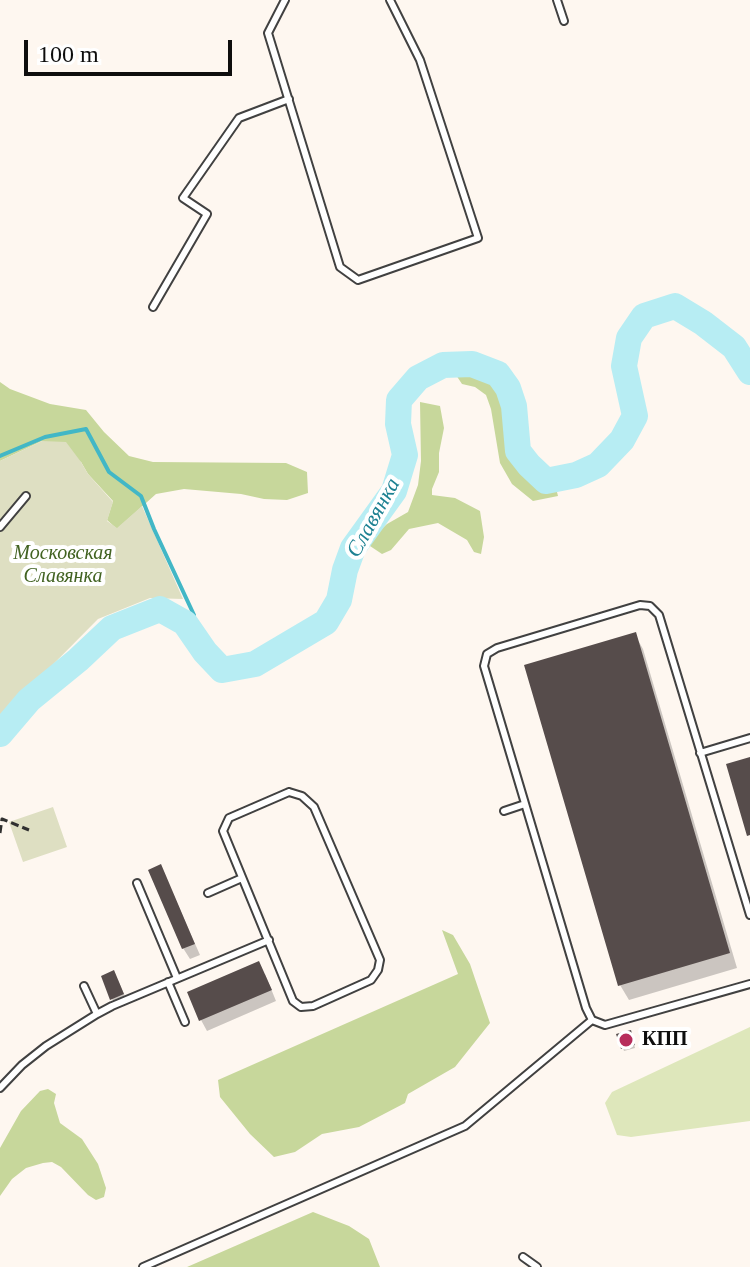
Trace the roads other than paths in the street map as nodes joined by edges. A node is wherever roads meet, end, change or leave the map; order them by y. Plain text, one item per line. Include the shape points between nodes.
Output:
1 (285, 0) edge
2 (390, 0) edge
3 (557, 0) edge
4 (564, 21) dead end
5 (289, 99) junction
6 (153, 307) dead end
7 (26, 496) dead end
8 (0, 527) edge
9 (750, 738) edge
10 (700, 753) junction
11 (525, 804) junction
12 (504, 811) dead end
13 (242, 878) junction
14 (137, 883) dead end
15 (208, 893) dead end
16 (750, 915) edge
17 (269, 940) junction
18 (177, 978) junction
19 (168, 982) junction
20 (750, 984) edge
21 (84, 986) dead end
22 (97, 1014) junction
23 (592, 1020) junction
24 (185, 1022) dead end
25 (0, 1088) edge
26 (523, 1257) dead end
27 (143, 1267) edge
28 (537, 1267) edge

1 - 5 lane via 268,33
2 - 5 lane via 420,60 478,238 358,280 340,267
3 - 4 lane
5 - 6 lane via 239,118 183,198 207,214
7 - 8 lane
9 - 10 lane
10 - 11 lane via 659,615 640,605 487,654 484,666
10 - 16 lane
11 - 12 lane
11 - 23 lane
13 - 15 lane
13 - 17 lane
13 - 17 lane via 223,831 229,818 289,792 302,796 314,807 380,960 378,970 371,980 301,1007 293,1001
14 - 18 lane
17 - 18 lane
18 - 19 lane
19 - 22 lane
19 - 24 lane
20 - 23 lane via 605,1025
21 - 22 lane
22 - 25 lane via 46,1046
23 - 27 lane via 465,1126
26 - 28 lane

